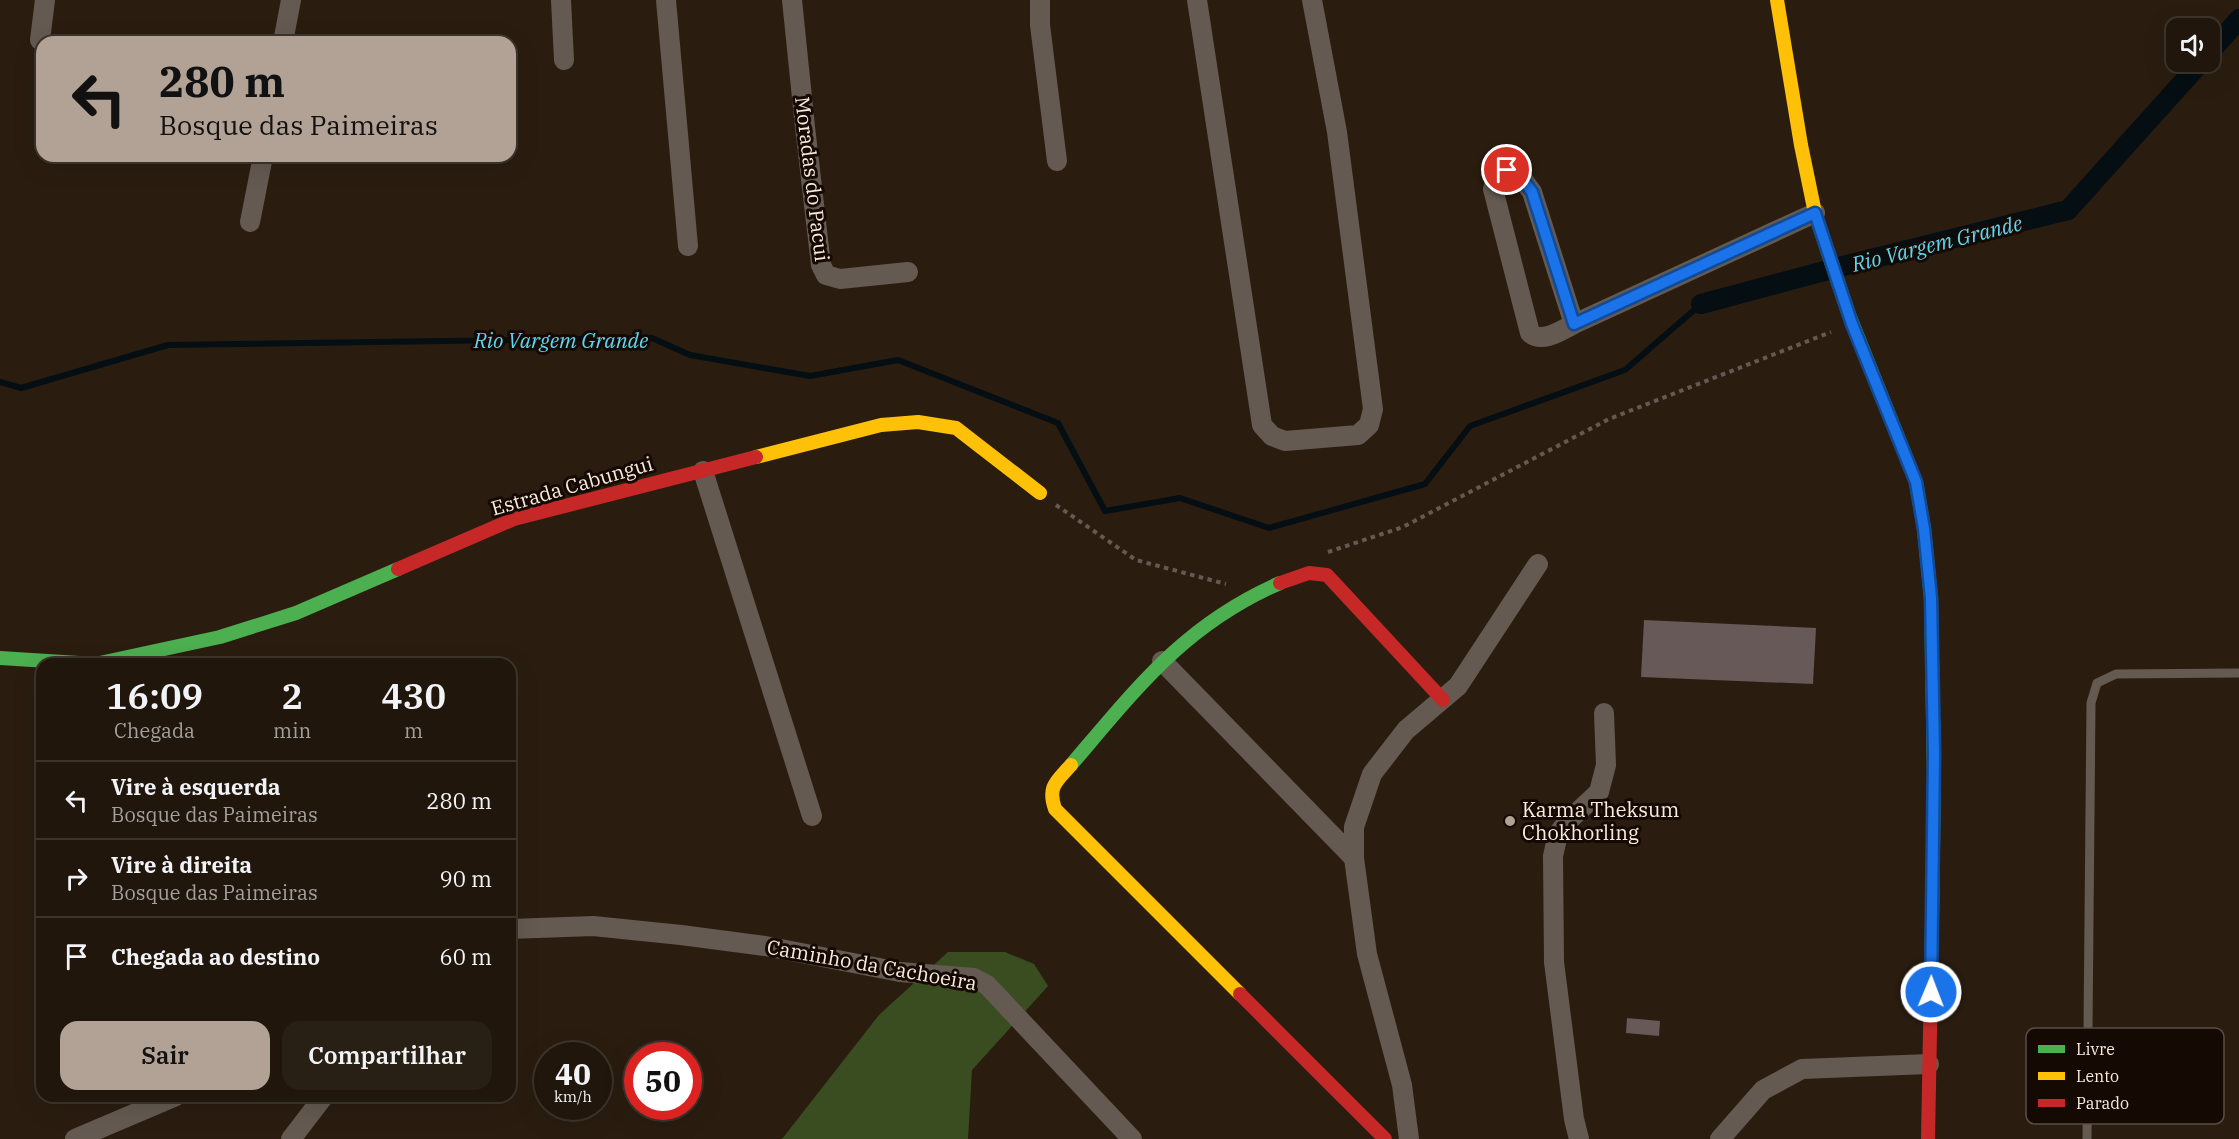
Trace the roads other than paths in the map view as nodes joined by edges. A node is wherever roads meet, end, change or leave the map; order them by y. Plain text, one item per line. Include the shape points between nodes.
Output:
1 (45, 0) edge
2 (291, 0) edge
3 (561, 0) edge
4 (666, 0) edge
5 (792, 0) edge
6 (1040, 0) edge
7 (1197, 0) edge
8 (1312, 0) edge
9 (1777, 0) edge
10 (40, 36) edge
11 (284, 36) edge
12 (564, 60) dead end
13 (1057, 161) dead end
14 (261, 162) edge
15 (1815, 213) junction
16 (250, 222) dead end
17 (688, 246) dead end
18 (908, 272) dead end
19 (1574, 324) junction
20 (703, 471) junction
21 (1040, 493) road end
22 (1538, 564) dead end
23 (0, 658) edge
24 (123, 658) edge
25 (36, 660) edge
26 (1162, 661) junction
27 (2239, 673) edge
28 (1443, 700) junction
29 (1604, 713) dead end
30 (813, 816) dead end
31 (1354, 858) junction
32 (516, 929) edge
33 (2087, 1028) edge
34 (1929, 1064) junction
35 (162, 1102) edge
36 (319, 1102) edge
37 (2086, 1124) edge
38 (75, 1139) edge
39 (291, 1139) edge
40 (1132, 1139) edge
41 (1385, 1139) edge
42 (1408, 1139) edge
43 (1579, 1139) edge
44 (1720, 1139) edge
45 (1928, 1139) edge
46 (2086, 1139) edge

1 - 10 street
2 - 11 street
3 - 12 street
4 - 17 street
5 - 18 street, Moradas do Pacui via 821,265 826,276 840,279
6 - 13 street
7 - 8 street via 1262,425 1272,436 1285,441 1358,435 1369,425 1373,409 1337,132
9 - 15 street
14 - 16 street
15 - 19 street
15 - 34 street via 1852,324 1916,482 1930,586 1934,777
19 - 19 street via 1541,338 1530,333 1493,189 1497,175 1507,170 1520,176 1532,192
20 - 21 street, Estrada Cabungui via 881,425 918,422 956,428
20 - 24 street, Estrada Cabungui via 514,519 296,612 220,637
20 - 30 street
22 - 28 street via 1458,686
23 - 25 street, Estrada Cabungui
26 - 28 street via 1212,620 1263,590 1316,571 1327,575
26 - 31 street
26 - 41 street via 1052,787 1055,809
27 - 33 lane via 2116,674 2097,683 2091,703
28 - 31 street via 1406,730 1372,774 1354,827
29 - 43 street via 1606,765 1599,792 1558,834 1553,856 1554,962
31 - 42 street via 1367,954 1402,1086
32 - 40 street, Caminho da Cachoeira via 593,926 670,934 765,946 900,972 974,978 987,985
34 - 44 street via 1802,1069 1763,1090
34 - 45 street
35 - 38 street
36 - 39 street
37 - 46 lane

